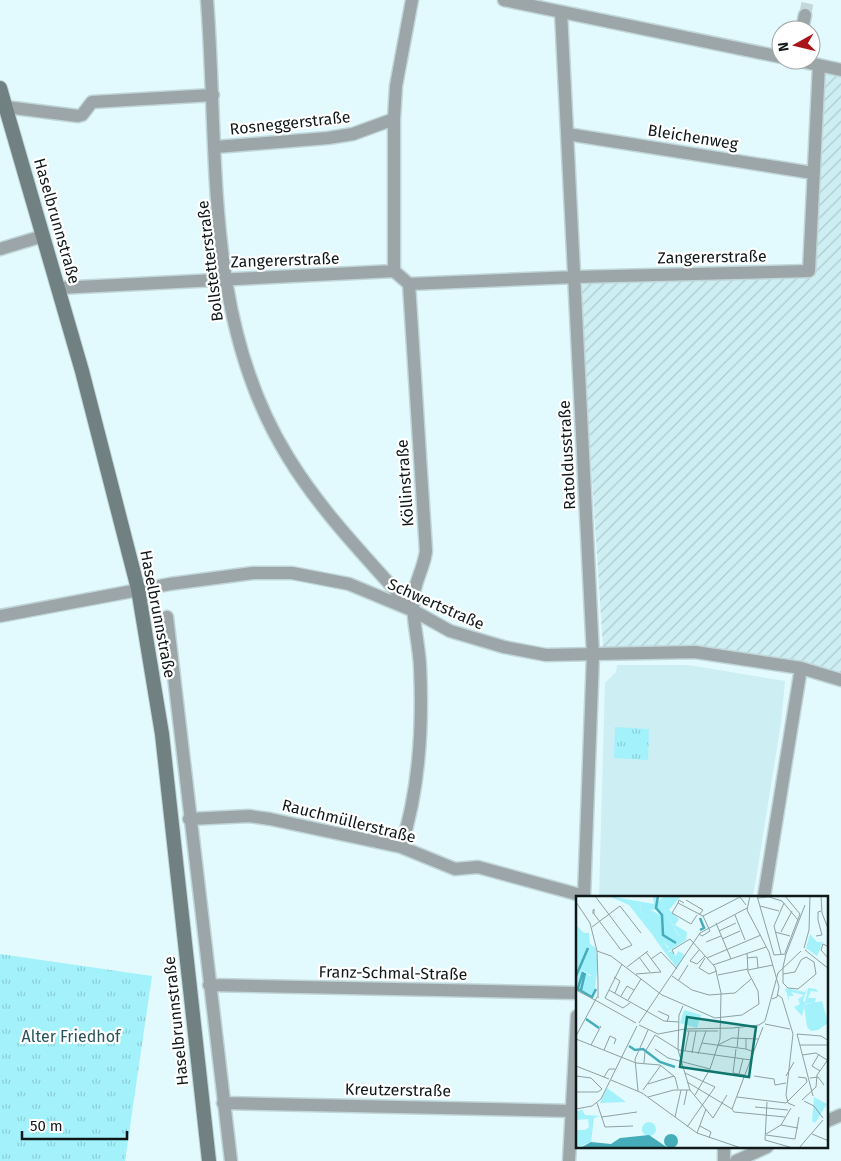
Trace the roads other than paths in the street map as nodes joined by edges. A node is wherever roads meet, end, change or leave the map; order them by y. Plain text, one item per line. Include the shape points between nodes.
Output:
1 (207, 0) edge
2 (412, 0) edge
3 (504, 0) edge
4 (561, 12) junction
5 (805, 15) tunnel mouth
6 (804, 20) edge
7 (771, 55) edge
8 (821, 65) edge
9 (819, 70) edge
10 (841, 70) edge
11 (0, 88) edge
12 (213, 95) junction
13 (6, 106) junction
14 (394, 119) junction
15 (567, 134) junction
16 (216, 147) junction
17 (814, 173) junction
18 (43, 236) junction
19 (0, 249) edge
20 (394, 271) junction
21 (575, 277) junction
22 (225, 278) junction
23 (409, 284) junction
24 (58, 288) junction
25 (138, 589) junction
26 (414, 611) junction
27 (0, 616) edge
28 (167, 617) dead end
29 (593, 655) junction
30 (801, 668) junction
31 (841, 680) edge
32 (189, 819) junction
33 (400, 847) junction
34 (580, 896) edge
35 (584, 896) edge
36 (764, 896) edge
37 (208, 985) junction
38 (576, 993) edge
39 (576, 1035) edge
40 (223, 1103) junction
41 (572, 1110) junction
42 (841, 1115) edge
43 (828, 1121) edge
44 (724, 1148) edge
45 (765, 1148) edge
46 (209, 1161) edge
47 (230, 1161) edge
48 (569, 1161) edge
49 (724, 1161) edge
50 (736, 1161) edge

1 - 12 street, Bollstetterstraße
2 - 14 street via 396,86
3 - 4 street
4 - 7 street
4 - 15 street, Ratoldusstraße
5 - 6 street
8 - 10 street
9 - 17 street, Zangererstraße
11 - 13 main road, Haselbrunnstraße
12 - 13 street via 92,102 78,116
12 - 16 street, Bollstetterstraße
13 - 18 main road, Haselbrunnstraße
14 - 16 street, Rosneggerstraße via 353,134 328,138
14 - 20 street
15 - 17 street, Bleichenweg
15 - 21 street, Ratoldusstraße
16 - 22 street, Bollstetterstraße via 218,218
17 - 21 street, Zangererstraße via 810,271
18 - 19 street
18 - 24 main road, Haselbrunnstraße
20 - 22 street, Zangererstraße
20 - 23 street
21 - 23 street, Zangererstraße
21 - 29 street, Ratoldusstraße
22 - 24 street, Zangererstraße
22 - 26 street, Bollstetterstraße via 246,371 286,455 328,514
23 - 26 street, Köllinstraße via 426,551 422,572 414,589
24 - 25 main road, Haselbrunnstraße
25 - 26 street, Schwertstraße via 252,573 292,572 349,584
25 - 27 street, Schwertstraße
25 - 46 main road, Haselbrunnstraße via 162,734
26 - 29 street, Schwertstraße via 450,631 504,647 546,655
26 - 33 street, Köllinstraße via 420,666 420,757
28 - 32 street, Haselbrunnstraße
29 - 30 street, Schwertstraße via 695,652
29 - 35 street, Ratoldusstraße
30 - 31 street, Schwertstraße
30 - 36 street
32 - 33 street, Rauchmüllerstraße via 249,816
32 - 37 street, Haselbrunnstraße
33 - 34 street, Rauchmüllerstraße via 455,869 478,867
37 - 38 street, Franz-Schmal-Straße
37 - 40 street, Haselbrunnstraße
39 - 41 street
40 - 41 street, Kreutzerstraße
40 - 47 street, Haselbrunnstraße
41 - 48 street
42 - 43 street
44 - 49 street
45 - 50 street

